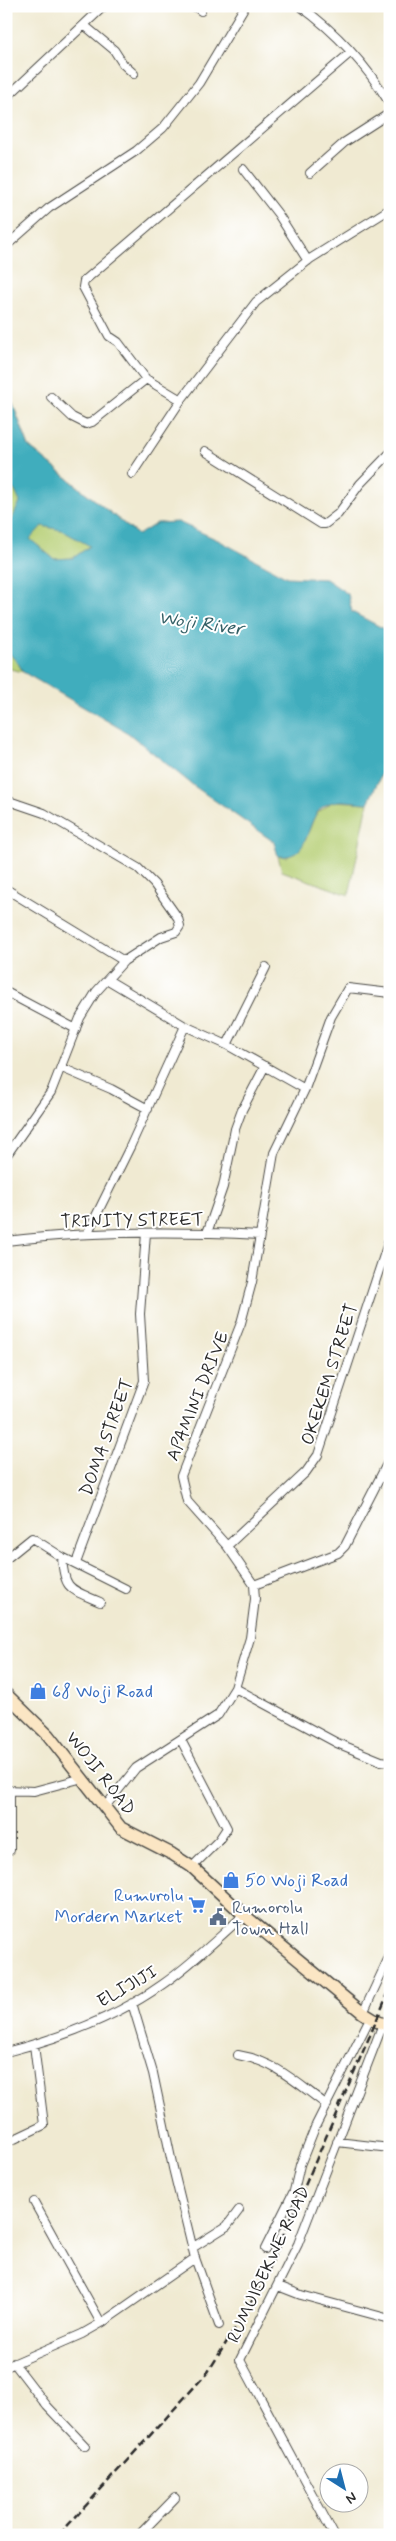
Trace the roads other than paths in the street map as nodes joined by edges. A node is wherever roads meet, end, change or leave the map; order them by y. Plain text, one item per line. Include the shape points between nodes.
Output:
1 (104, 6) edge
2 (245, 6) edge
3 (300, 6) edge
4 (311, 10) edge
5 (84, 25) junction
6 (350, 53) junction
7 (134, 74) dead end
8 (6, 98) edge
9 (390, 104) edge
10 (390, 113) edge
11 (243, 169) dead end
12 (310, 172) dead end
13 (390, 209) edge
14 (6, 246) edge
15 (308, 261) junction
16 (146, 379) junction
17 (51, 396) dead end
18 (181, 400) junction
19 (206, 451) dead end
20 (390, 453) edge
21 (132, 474) dead end
22 (9, 801) edge
23 (6, 811) edge
24 (6, 889) edge
25 (124, 961) junction
26 (266, 967) dead end
27 (108, 980) junction
28 (6, 992) edge
29 (390, 993) edge
30 (185, 1026) junction
31 (76, 1029) junction
32 (227, 1045) junction
33 (265, 1066) junction
34 (62, 1068) junction
35 (305, 1089) junction
36 (148, 1109) junction
37 (6, 1156) edge
38 (146, 1233) junction
39 (207, 1233) junction
40 (87, 1234) junction
41 (260, 1235) junction
42 (390, 1237) edge
43 (7, 1243) edge
44 (390, 1458) edge
45 (227, 1546) junction
46 (62, 1557) junction
47 (6, 1559) edge
48 (76, 1563) junction
49 (254, 1585) junction
50 (126, 1588) dead end
51 (100, 1602) dead end
52 (235, 1688) junction
53 (6, 1694) edge
54 (181, 1740) junction
55 (390, 1762) edge
56 (83, 1778) junction
57 (8, 1790) edge
58 (104, 1808) junction
59 (10, 1850) dead end
60 (192, 1867) junction
61 (244, 1915) junction
62 (390, 1955) edge
63 (132, 2003) junction
64 (367, 2015) junction
65 (386, 2025) edge
66 (34, 2045) junction
67 (6, 2052) edge
68 (238, 2055) dead end
69 (327, 2105) junction
70 (337, 2142) junction
71 (6, 2143) edge
72 (390, 2148) edge
73 (34, 2202) dead end
74 (239, 2210) dead end
75 (192, 2248) junction
76 (265, 2249) dead end
77 (195, 2258) junction
78 (278, 2286) junction
79 (390, 2319) edge
80 (101, 2323) junction
81 (219, 2325) dead end
82 (14, 2363) junction
83 (6, 2367) edge
84 (85, 2446) dead end
85 (175, 2498) dead end
86 (139, 2535) edge
87 (334, 2535) edge

1 - 5 street
2 - 14 street via 199,83 163,128 136,151 49,208
3 - 4 street
4 - 6 street
5 - 7 street via 114,50
5 - 8 street
6 - 9 street via 377,83
6 - 16 street via 84,281 83,286 109,336 118,342
10 - 12 street via 345,142
11 - 15 street via 278,214
13 - 15 street
15 - 18 street via 256,302
16 - 17 street via 86,424 72,417
16 - 18 street
18 - 21 street
19 - 20 street via 321,524 338,514 360,484
22 - 23 street
22 - 25 street via 44,814 138,868 154,884 178,918 180,926 176,932 161,937
24 - 25 street
25 - 27 street
26 - 32 street
27 - 30 street
27 - 31 street via 96,992
28 - 31 street
29 - 35 street, APAMINI DRIVE via 348,988 324,1034
30 - 32 street
30 - 36 street
31 - 34 street
32 - 33 street
33 - 35 street
33 - 39 street via 235,1129 223,1187
34 - 36 street via 104,1085
34 - 37 street via 51,1092
35 - 41 street, APAMINI DRIVE via 271,1164
36 - 40 street
38 - 39 street, TRINITY STREET
38 - 40 street, TRINITY STREET
38 - 48 street, DOMA STREET via 140,1314 144,1381
39 - 41 street, TRINITY STREET
40 - 43 street, TRINITY STREET
41 - 45 street, APAMINI DRIVE via 252,1282 236,1340 181,1476 187,1502
42 - 45 street, OKEKEM STREET via 318,1455 297,1480
44 - 49 street via 346,1546 338,1553
45 - 49 street, APAMINI DRIVE
46 - 47 street via 32,1538
46 - 48 street
46 - 51 street via 67,1584
48 - 50 street
49 - 52 street via 250,1638
52 - 54 street via 218,1715
52 - 55 street via 337,1743 381,1762
53 - 56 main road, WOJI ROAD via 48,1734
54 - 58 street via 136,1768
54 - 60 street via 227,1828
56 - 57 street via 34,1791
56 - 58 main road, WOJI ROAD
57 - 59 street
58 - 60 main road, WOJI ROAD via 123,1830
60 - 61 main road, WOJI ROAD
61 - 63 street, ELIJIJI via 182,1969
61 - 64 main road, WOJI ROAD
62 - 64 street
63 - 66 street, ELIJIJI
63 - 75 street via 153,2072
64 - 65 main road, WOJI ROAD
64 - 69 street
65 - 70 street, RUMUIBEKWE ROAD
66 - 67 street, ELIJIJI
66 - 71 street via 44,2125
68 - 69 street via 275,2067
69 - 76 street via 300,2165 294,2192
70 - 72 street
70 - 78 street, RUMUIBEKWE ROAD via 314,2205
73 - 80 street
74 - 75 street via 227,2226
75 - 77 street
77 - 80 street
77 - 81 street
78 - 79 street
78 - 87 street, RUMUIBEKWE ROAD via 240,2360
80 - 82 street
82 - 83 street
82 - 84 street via 47,2406
85 - 86 street

